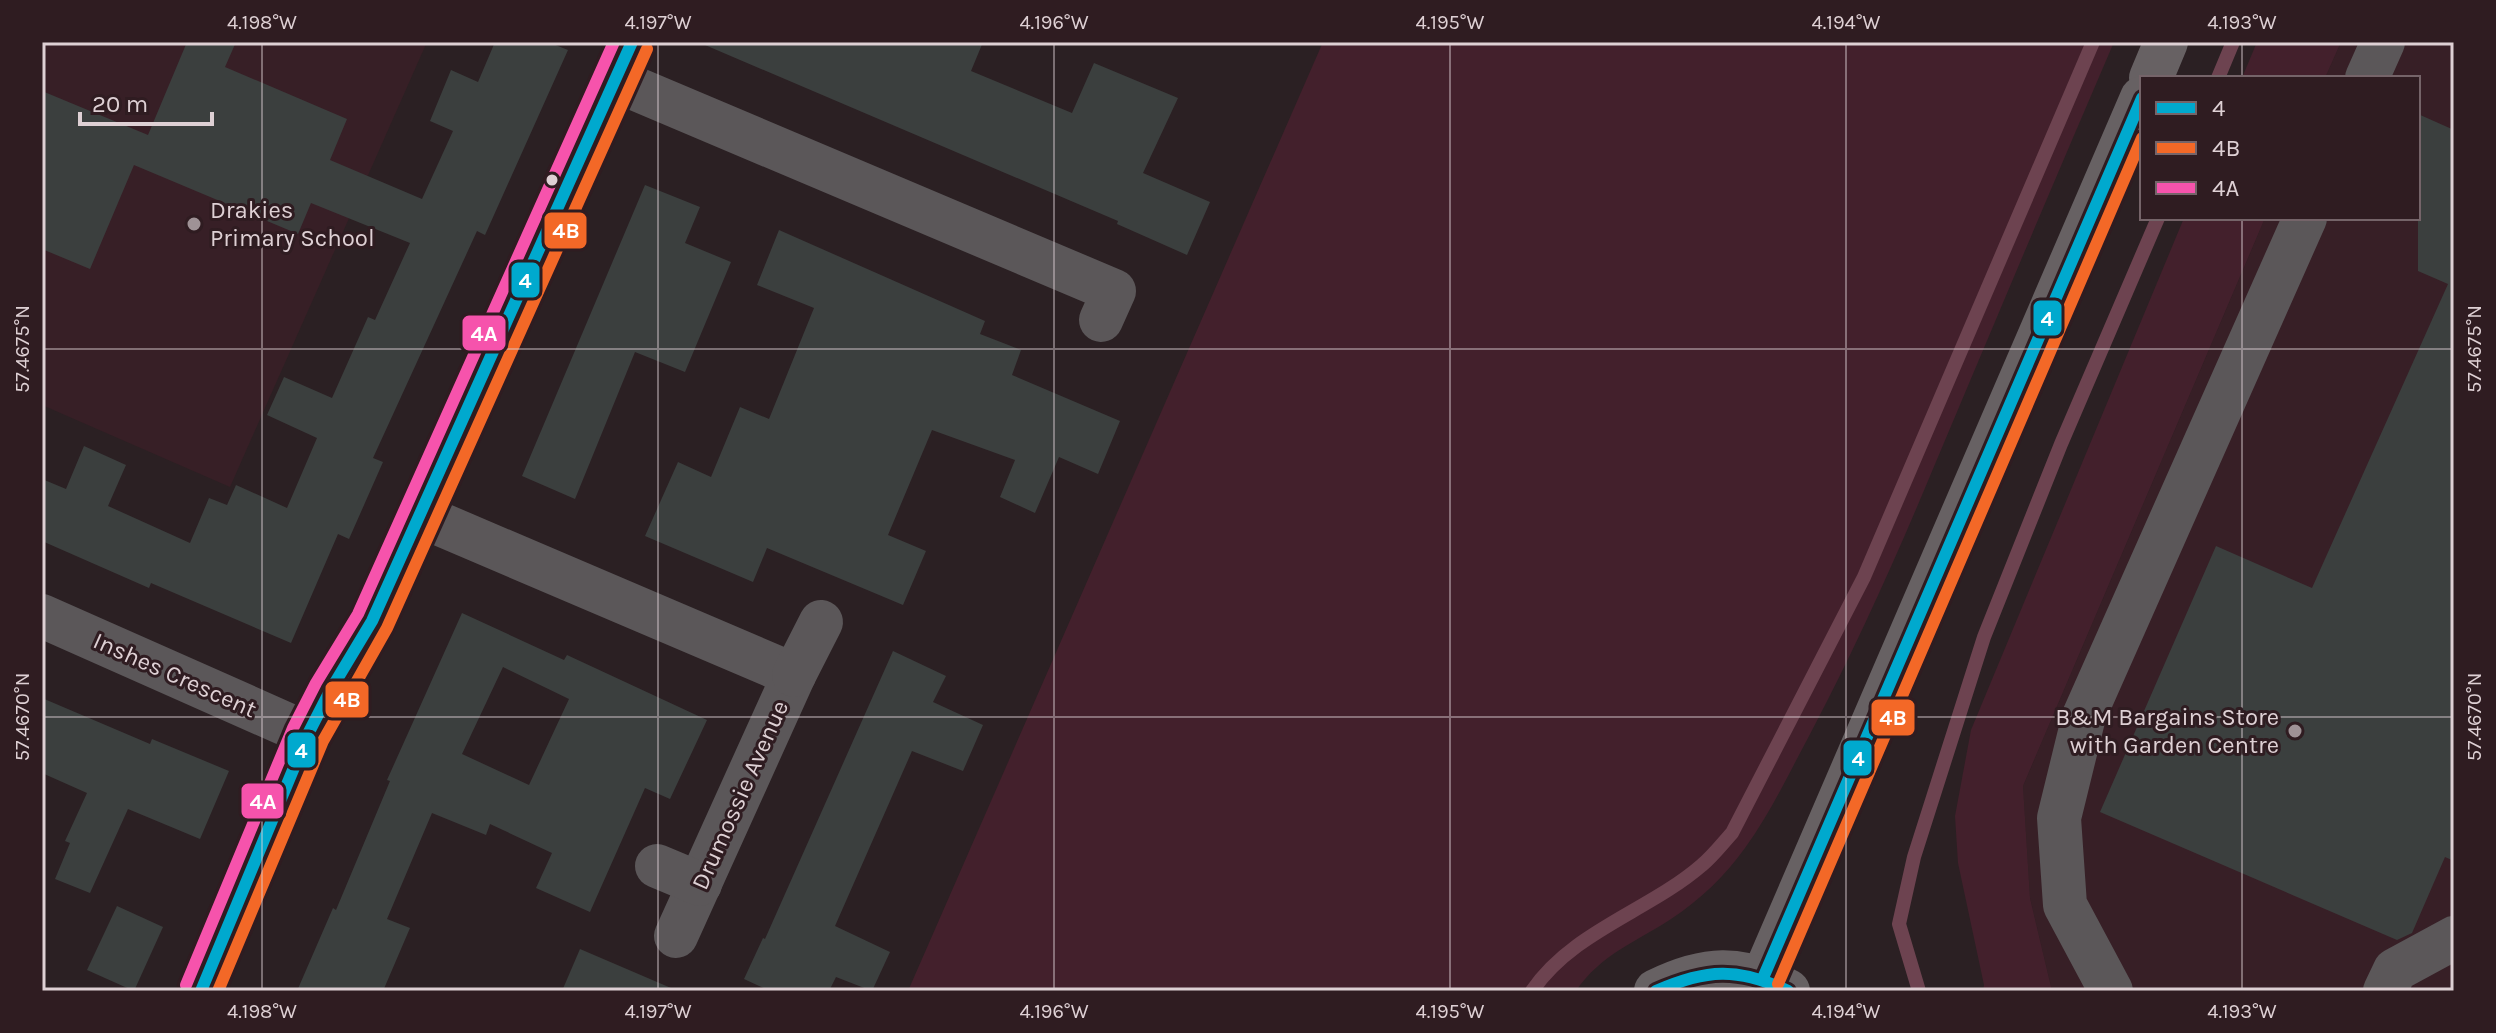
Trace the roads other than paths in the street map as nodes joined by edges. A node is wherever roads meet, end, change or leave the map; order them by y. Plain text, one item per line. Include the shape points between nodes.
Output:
1 (2166, 42) edge
2 (2383, 42) edge
3 (626, 52) edge
4 (2152, 76) edge
5 (2368, 76) edge
6 (2140, 103) edge
7 (2304, 220) edge
8 (1101, 320) dead end
9 (419, 515) junction
10 (42, 616) edge
11 (821, 622) dead end
12 (794, 675) junction
13 (308, 734) junction
14 (657, 866) dead end
15 (700, 884) junction
16 (676, 936) dead end
17 (2454, 938) edge
18 (1776, 984) edge
19 (201, 991) edge
20 (1656, 991) edge
21 (2111, 991) edge
22 (2385, 991) edge

1 - 4 main road
2 - 5 street
3 - 8 street via 1114,291
3 - 9 street
6 - 18 main road
7 - 21 street via 2084,716 2059,818 2065,905
9 - 12 street, Drumossie Avenue
9 - 13 street via 372,621
10 - 13 street, Inshes Crescent
11 - 12 street
12 - 15 street, Drumossie Avenue
13 - 19 street
14 - 15 street
15 - 16 street, Drumossie Avenue
17 - 22 street via 2395,970
18 - 20 main road via 1724,971 1684,977

